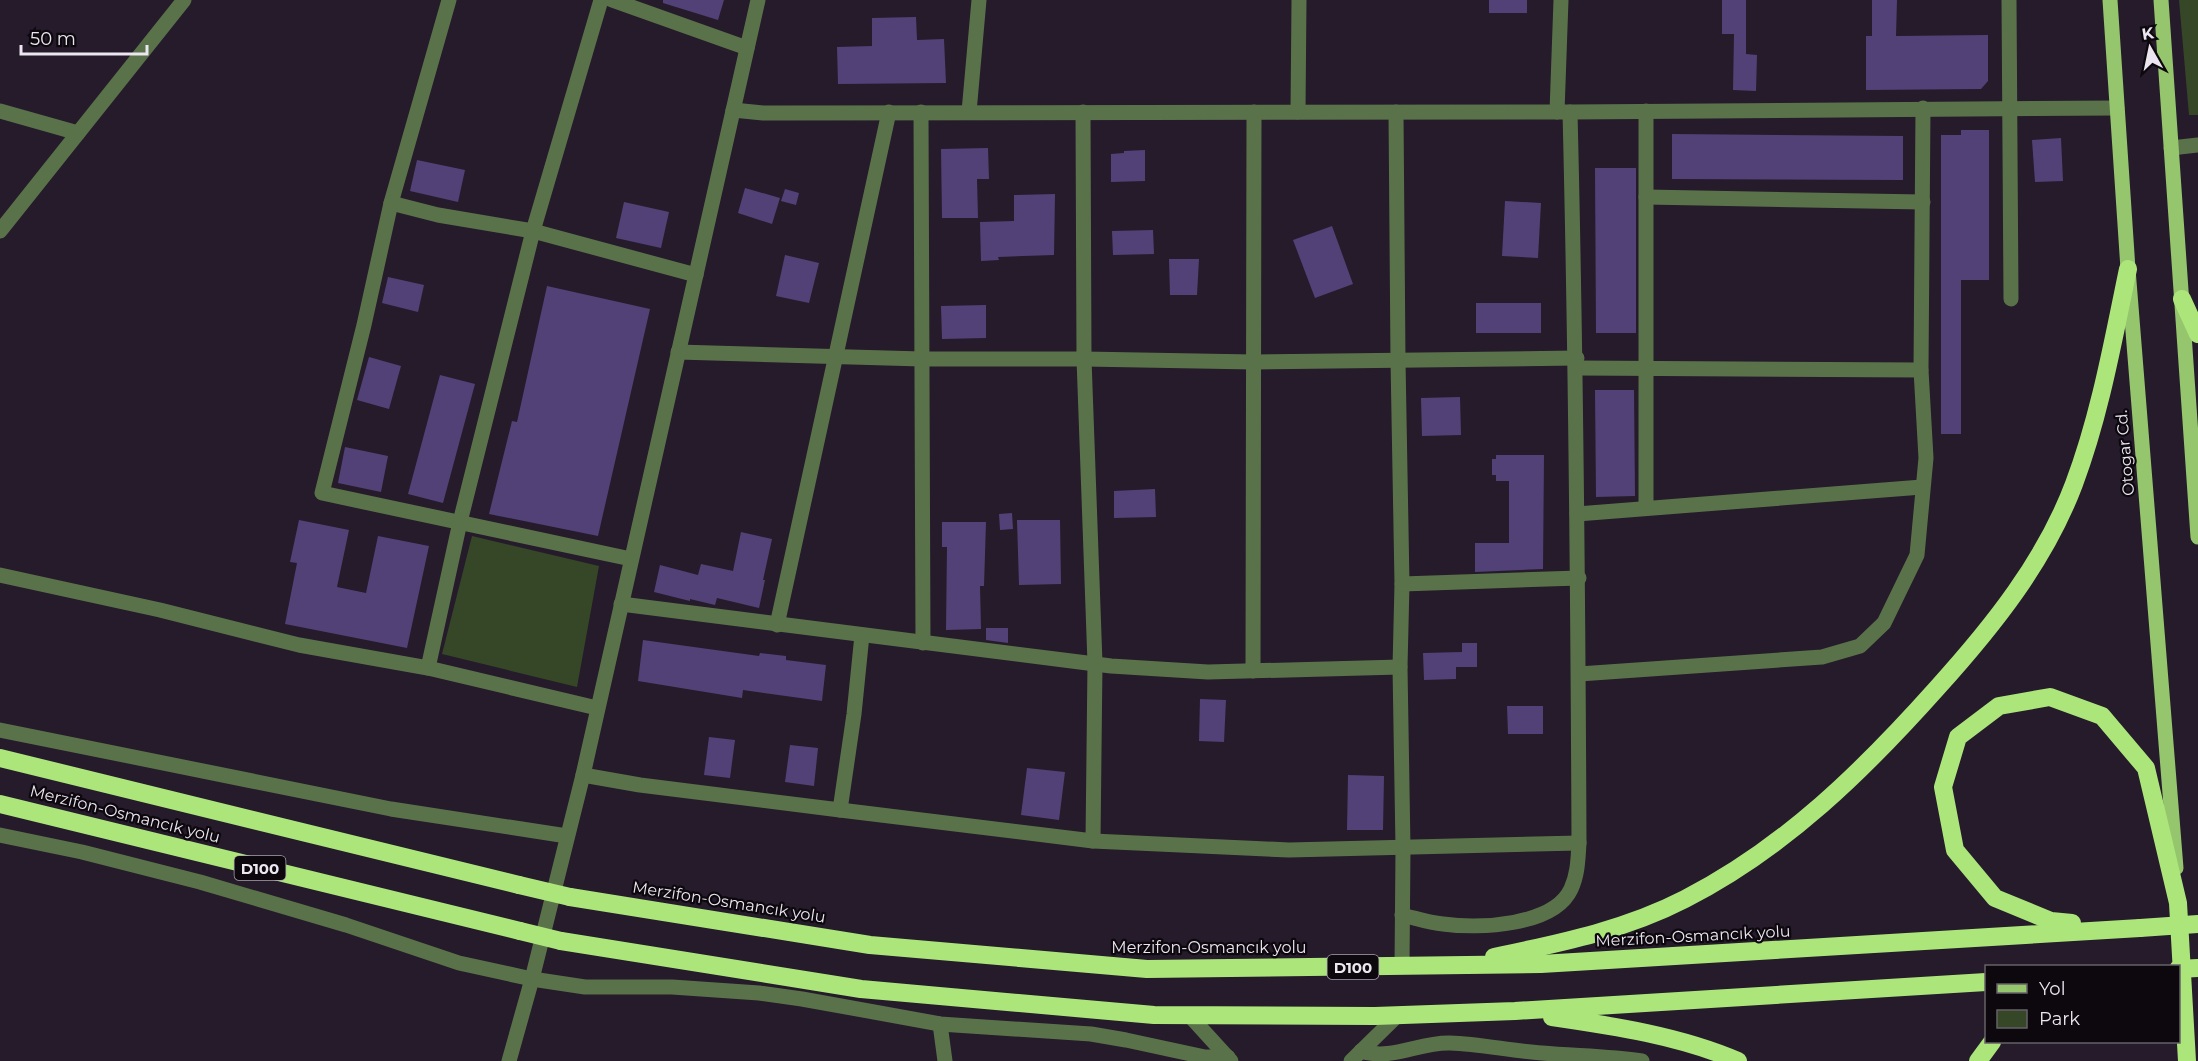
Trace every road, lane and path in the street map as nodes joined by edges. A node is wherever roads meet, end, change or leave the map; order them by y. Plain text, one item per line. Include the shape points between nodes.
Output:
1 (184, 0) edge
2 (449, 0) edge
3 (601, 0) edge
4 (612, 0) edge
5 (758, 0) edge
6 (979, 0) edge
7 (1299, 0) edge
8 (1561, 0) edge
9 (2009, 0) edge
10 (2110, 0) edge
11 (2161, 0) edge
12 (747, 48) junction
13 (1923, 108) junction
14 (2010, 108) junction
15 (2117, 108) junction
16 (733, 110) junction
17 (0, 111) edge
18 (1646, 111) junction
19 (889, 112) junction
20 (921, 112) junction
21 (969, 112) junction
22 (1083, 112) junction
23 (1254, 112) junction
24 (1298, 112) junction
25 (1396, 112) junction
26 (1564, 112) junction
27 (78, 133) junction
28 (2198, 145) edge
29 (2171, 148) junction
30 (1646, 197) junction
31 (1923, 202) junction
32 (391, 203) junction
33 (0, 231) edge
34 (533, 231) junction
35 (2128, 269) junction
36 (696, 275) junction
37 (2011, 299) dead end
38 (2182, 299) junction
39 (2198, 334) edge
40 (678, 352) junction
41 (835, 357) junction
42 (922, 359) junction
43 (1084, 359) junction
44 (1398, 360) junction
45 (1254, 362) junction
46 (1577, 363) junction
47 (1646, 369) junction
48 (1921, 370) junction
49 (1922, 487) junction
50 (1646, 508) junction
51 (1577, 514) junction
52 (460, 522) junction
53 (2198, 537) edge
54 (631, 560) junction
55 (0, 575) edge
56 (1579, 578) junction
57 (1402, 584) junction
58 (621, 604) junction
59 (777, 625) junction
60 (862, 634) junction
61 (923, 643) junction
62 (1095, 663) junction
63 (1400, 667) junction
64 (428, 668) junction
65 (1253, 671) junction
66 (1579, 674) junction
67 (597, 708) junction
68 (0, 730) edge
69 (0, 758) edge
70 (583, 775) junction
71 (0, 804) edge
72 (840, 810) junction
73 (0, 835) edge
74 (567, 836) junction
75 (1093, 841) junction
76 (1579, 843) junction
77 (1403, 848) junction
78 (2178, 903) junction
79 (1402, 915) junction
80 (2198, 924) edge
81 (2140, 928) junction
82 (1402, 966) junction
83 (1455, 966) junction
84 (2198, 968) edge
85 (2180, 969) edge
86 (532, 979) junction
87 (1985, 982) edge
88 (2183, 997) junction
89 (1515, 1011) junction
90 (1189, 1015) junction
91 (1397, 1016) junction
92 (940, 1024) junction
93 (2180, 1035) edge
94 (1991, 1043) edge
95 (2179, 1043) edge
96 (1483, 1054) edge
97 (1356, 1056) edge
98 (1229, 1059) edge
99 (509, 1061) edge
100 (945, 1061) edge
101 (1642, 1061) edge
102 (1738, 1061) edge
103 (1978, 1061) edge
104 (2178, 1061) edge
105 (2187, 1061) edge

1 - 27 street
2 - 32 street
3 - 34 street
4 - 12 street
5 - 12 street
6 - 21 street
7 - 24 street
8 - 26 street
9 - 14 street
10 - 15 main road, Otogar Cd.
11 - 29 main road
12 - 16 street
13 - 14 street
13 - 18 street
13 - 31 street
14 - 15 street
14 - 37 street
15 - 35 main road, Otogar Cd.
16 - 19 street
16 - 36 street
17 - 27 street
18 - 26 street
18 - 30 street
19 - 20 street
19 - 41 street
20 - 21 street
20 - 42 street
21 - 22 street
22 - 23 street
22 - 43 street
23 - 24 street
23 - 45 street
24 - 25 street
25 - 26 street
25 - 44 street
26 - 46 street
27 - 33 street
28 - 29 street
29 - 38 main road
30 - 31 street
30 - 47 street
31 - 48 street
32 - 34 street
32 - 52 street via 322,493
34 - 36 street
34 - 52 street
35 - 78 main road, Otogar Cd.
35 - 83 highway via 2093,427 2074,484 2050,537 1986,631 1893,738 1802,822 1686,899 1586,937
36 - 40 street
38 - 39 highway
38 - 53 main road
40 - 41 street
40 - 54 street
41 - 42 street
41 - 59 street
42 - 43 street
42 - 61 street
43 - 45 street
43 - 62 street
44 - 45 street
44 - 46 street
44 - 57 street
45 - 65 street
46 - 47 street
46 - 51 street
47 - 48 street
47 - 50 street
48 - 49 street via 1926,458
49 - 50 street
49 - 66 street via 1917,555 1884,623 1860,646 1822,657
50 - 51 street
51 - 56 street
52 - 54 street
52 - 64 street
54 - 58 street
55 - 64 street via 299,645
56 - 57 street
56 - 66 street
57 - 63 street
58 - 59 street
58 - 67 street
59 - 60 street
60 - 61 street
60 - 72 street
61 - 62 street
62 - 65 street via 1208,672
62 - 75 street
63 - 65 street
63 - 77 street
64 - 67 street
66 - 76 street
67 - 70 street
68 - 74 street via 391,809
69 - 82 highway, Merzifon-Osmancık yolu / D100, bridge via 570,897 870,945 1147,969
70 - 72 street
70 - 74 street
71 - 90 highway, Merzifon-Osmancık yolu / D100, bridge via 561,940 861,989
72 - 75 street
73 - 86 street via 200,882 459,963
74 - 86 street
75 - 77 street via 1289,850
76 - 77 street
76 - 79 street via 1571,890 1554,908 1532,919 1443,924
77 - 79 street
78 - 81 highway via 2146,768 2102,716 2050,697 1999,706 1958,737 1943,787 1955,850 1995,898 2051,921
78 - 88 highway
79 - 82 street
80 - 81 highway, D100, bridge
81 - 83 highway, Merzifon-Osmancık yolu / D100
82 - 83 highway, Merzifon-Osmancık yolu / D100
84 - 85 highway, bridge
86 - 92 street via 585,987 759,993
86 - 99 street
87 - 89 highway, D100
88 - 93 highway
88 - 105 highway
89 - 91 highway, D100
89 - 102 highway via 1620,1026
90 - 91 highway, D100
90 - 98 street
91 - 97 street
92 - 98 street via 1091,1034
92 - 100 street
94 - 103 highway
95 - 104 highway
96 - 97 street via 1436,1043 1389,1056
96 - 101 street via 1541,1053

